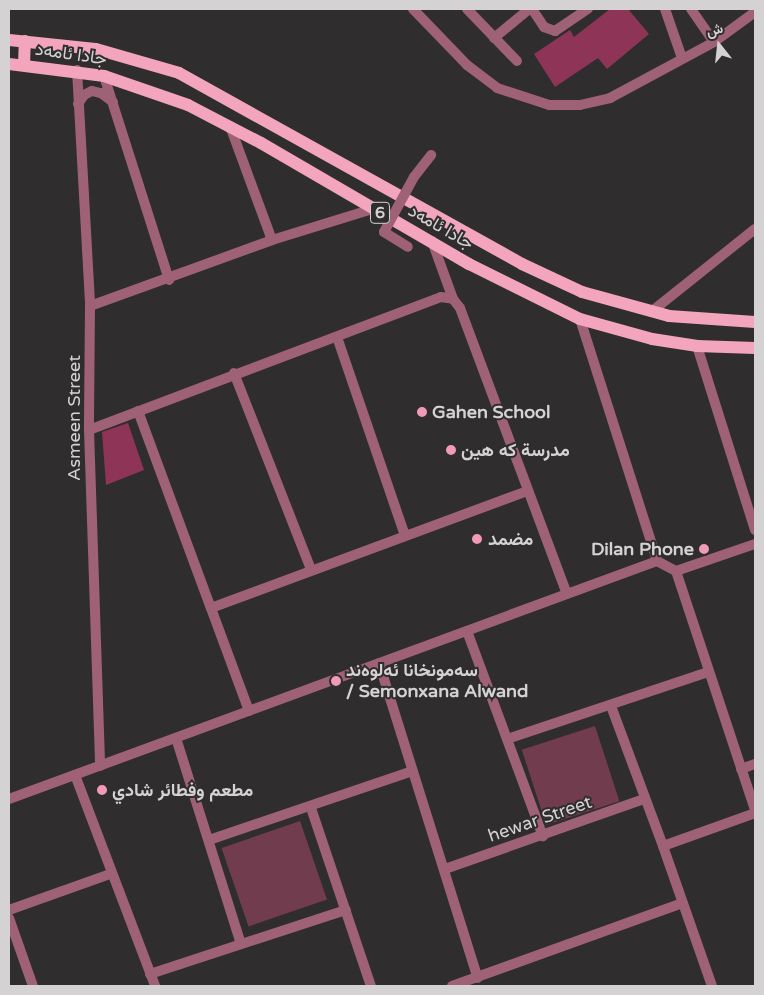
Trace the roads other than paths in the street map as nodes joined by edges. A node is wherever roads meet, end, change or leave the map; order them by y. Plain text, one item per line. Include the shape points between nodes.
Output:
1 (413, 9) edge
2 (467, 9) edge
3 (530, 9) edge
4 (588, 9) edge
5 (665, 9) edge
6 (691, 9) edge
7 (755, 12) edge
8 (494, 38) junction
9 (9, 40) edge
10 (25, 41) junction
11 (714, 42) junction
12 (682, 58) junction
13 (517, 61) dead end
14 (9, 64) edge
15 (24, 65) junction
16 (77, 70) junction
17 (104, 76) junction
18 (113, 102) junction
19 (78, 104) junction
20 (230, 126) junction
21 (431, 155) dead end
22 (373, 209) junction
23 (755, 229) edge
24 (272, 240) junction
25 (432, 241) junction
26 (408, 247) dead end
27 (169, 280) junction
28 (453, 299) junction
29 (90, 306) junction
30 (651, 312) junction
31 (580, 319) junction
32 (755, 322) edge
33 (337, 337) junction
34 (697, 346) junction
35 (755, 348) edge
36 (234, 373) junction
37 (138, 411) junction
38 (89, 430) junction
39 (527, 491) junction
40 (755, 530) edge
41 (405, 536) junction
42 (755, 544) edge
43 (657, 560) junction
44 (311, 569) junction
45 (676, 571) junction
46 (567, 594) junction
47 (211, 608) junction
48 (466, 631) junction
49 (379, 663) junction
50 (708, 672) junction
51 (611, 706) junction
52 (249, 711) junction
53 (176, 738) junction
54 (507, 739) junction
55 (755, 764) edge
56 (100, 766) junction
57 (741, 770) junction
58 (412, 771) junction
59 (75, 775) junction
60 (9, 799) edge
61 (644, 799) junction
62 (312, 808) junction
63 (755, 812) edge
64 (543, 836) junction
65 (209, 840) junction
66 (662, 846) junction
67 (445, 869) junction
68 (110, 874) junction
69 (682, 903) junction
70 (9, 910) edge
71 (346, 910) junction
72 (9, 918) edge
73 (241, 944) junction
74 (150, 974) junction
75 (478, 978) junction
76 (33, 986) edge
77 (155, 986) edge
78 (371, 986) edge
79 (452, 986) edge
80 (712, 986) edge

1 - 12 street via 467,65 497,88 549,105 580,105 610,98
2 - 8 street
3 - 4 street via 544,27 555,31
3 - 8 street
5 - 12 street
6 - 11 street
7 - 11 street
8 - 13 street
9 - 10 main road, جادا ئامەد / 6
10 - 15 main road
10 - 30 main road, جادا ئامەد / 6 via 111,53 179,73 551,279 605,300
11 - 12 street
14 - 15 main road, جادا ئامەد / 6
15 - 16 main road, جادا ئامەد / 6
16 - 17 main road, جادا ئامەد / 6
16 - 19 street, Asmeen Street
17 - 18 street
17 - 20 main road, جادا ئامەد / 6 via 168,96
18 - 19 street via 92,91 84,95
18 - 27 street
19 - 29 street, Asmeen Street
20 - 22 main road, جادا ئامەد / 6
20 - 24 street
21 - 26 street, bridge via 414,177 384,232
22 - 24 street
22 - 25 main road, جادا ئامەد / 6
23 - 30 street
24 - 27 street
25 - 28 street
25 - 31 main road, جادا ئامەد / 6 via 518,290
27 - 29 street
28 - 33 street via 441,297
28 - 39 street via 460,308
29 - 38 street, Asmeen Street
30 - 32 main road, جادا ئامەد / 6 via 694,320
31 - 34 main road, جادا ئامەد / 6 via 652,339
31 - 43 street
33 - 36 street
33 - 41 street
34 - 35 main road, جادا ئامەد / 6
34 - 40 street
36 - 37 street
36 - 44 street
37 - 38 street
37 - 47 street
38 - 56 street, Asmeen Street
39 - 41 street
39 - 46 street
41 - 44 street
42 - 45 street
43 - 45 street
43 - 46 street
44 - 47 street
45 - 50 street
46 - 48 street
47 - 52 street
48 - 49 street
48 - 54 street
49 - 52 street
49 - 58 street
50 - 51 street
50 - 57 street
51 - 54 street
51 - 61 street
52 - 53 street
53 - 56 street
53 - 65 street
54 - 64 street
55 - 57 street
56 - 59 street
57 - 63 street
58 - 62 street
58 - 67 street
59 - 60 street
59 - 68 street
61 - 64 street, hewar Street
61 - 66 street
62 - 65 street
62 - 71 street
63 - 66 street
64 - 67 street, hewar Street
65 - 73 street
66 - 69 street
67 - 75 street
68 - 70 street
68 - 74 street
69 - 75 street
69 - 80 street
71 - 73 street
71 - 78 street
72 - 76 street
73 - 74 street
74 - 77 street
75 - 79 street

